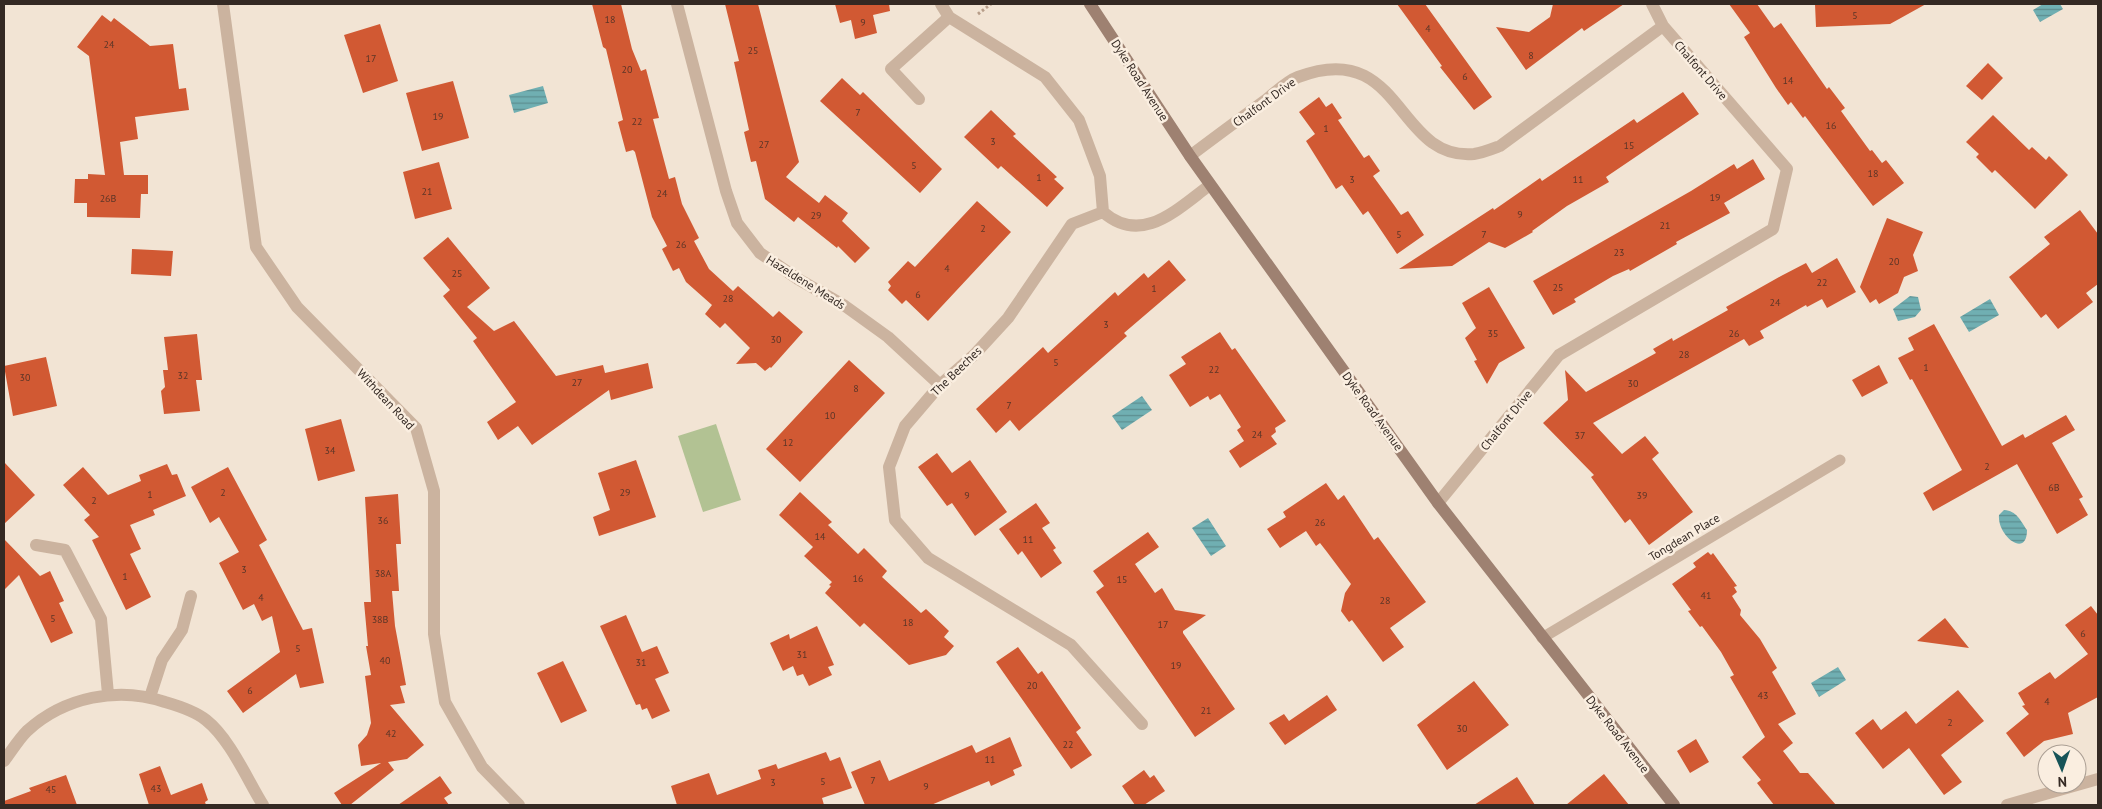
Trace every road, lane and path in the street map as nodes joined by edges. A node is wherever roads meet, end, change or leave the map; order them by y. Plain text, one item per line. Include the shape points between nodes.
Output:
1 (223, 4) edge
2 (677, 4) edge
3 (941, 4) edge
4 (1090, 4) edge
5 (1652, 4) edge
6 (949, 17) junction
7 (1663, 26) junction
8 (919, 99) dead end
9 (1190, 156) junction
10 (1210, 186) junction
11 (1103, 212) junction
12 (940, 385) junction
13 (1840, 460) dead end
14 (1438, 503) junction
15 (36, 545) dead end
16 (191, 596) dead end
17 (1542, 638) junction
18 (108, 694) junction
19 (150, 697) junction
20 (1142, 724) dead end
21 (4, 761) edge
22 (2098, 779) edge
23 (263, 805) edge
24 (519, 805) edge
25 (1674, 805) edge
26 (2007, 805) edge

1 - 24 street, Withdean Road via 256,247 297,307 416,428 434,492 434,634 445,702 482,767
2 - 12 street, Hazeldene Meads via 726,191 738,223 760,254 845,306 888,337
3 - 6 street
4 - 9 street, Dyke Road Avenue
5 - 7 street
6 - 8 street via 892,69
6 - 11 street via 1045,77 1079,120 1100,176
7 - 9 street, Chalfont Drive via 1500,146 1474,154 1450,152 1429,143 1378,83 1356,72 1326,68 1295,78
7 - 14 street, Chalfont Drive via 1787,169 1773,229 1559,355
9 - 10 street, Dyke Road Avenue
10 - 11 street via 1163,219 1147,226 1127,226
10 - 14 street, Dyke Road Avenue
11 - 12 street, The Beeches via 1072,224 1008,318
12 - 20 street, The Beeches via 905,426 889,467 895,520 928,558 1071,645
13 - 17 lane, Tongdean Place
14 - 17 street, Dyke Road Avenue
15 - 18 street via 65,550 100,619
16 - 19 street via 182,630 162,660
17 - 25 street, Dyke Road Avenue
18 - 19 street
18 - 21 street via 76,703 43,718 26,732
19 - 23 street via 180,706 206,719 220,734
22 - 26 street

